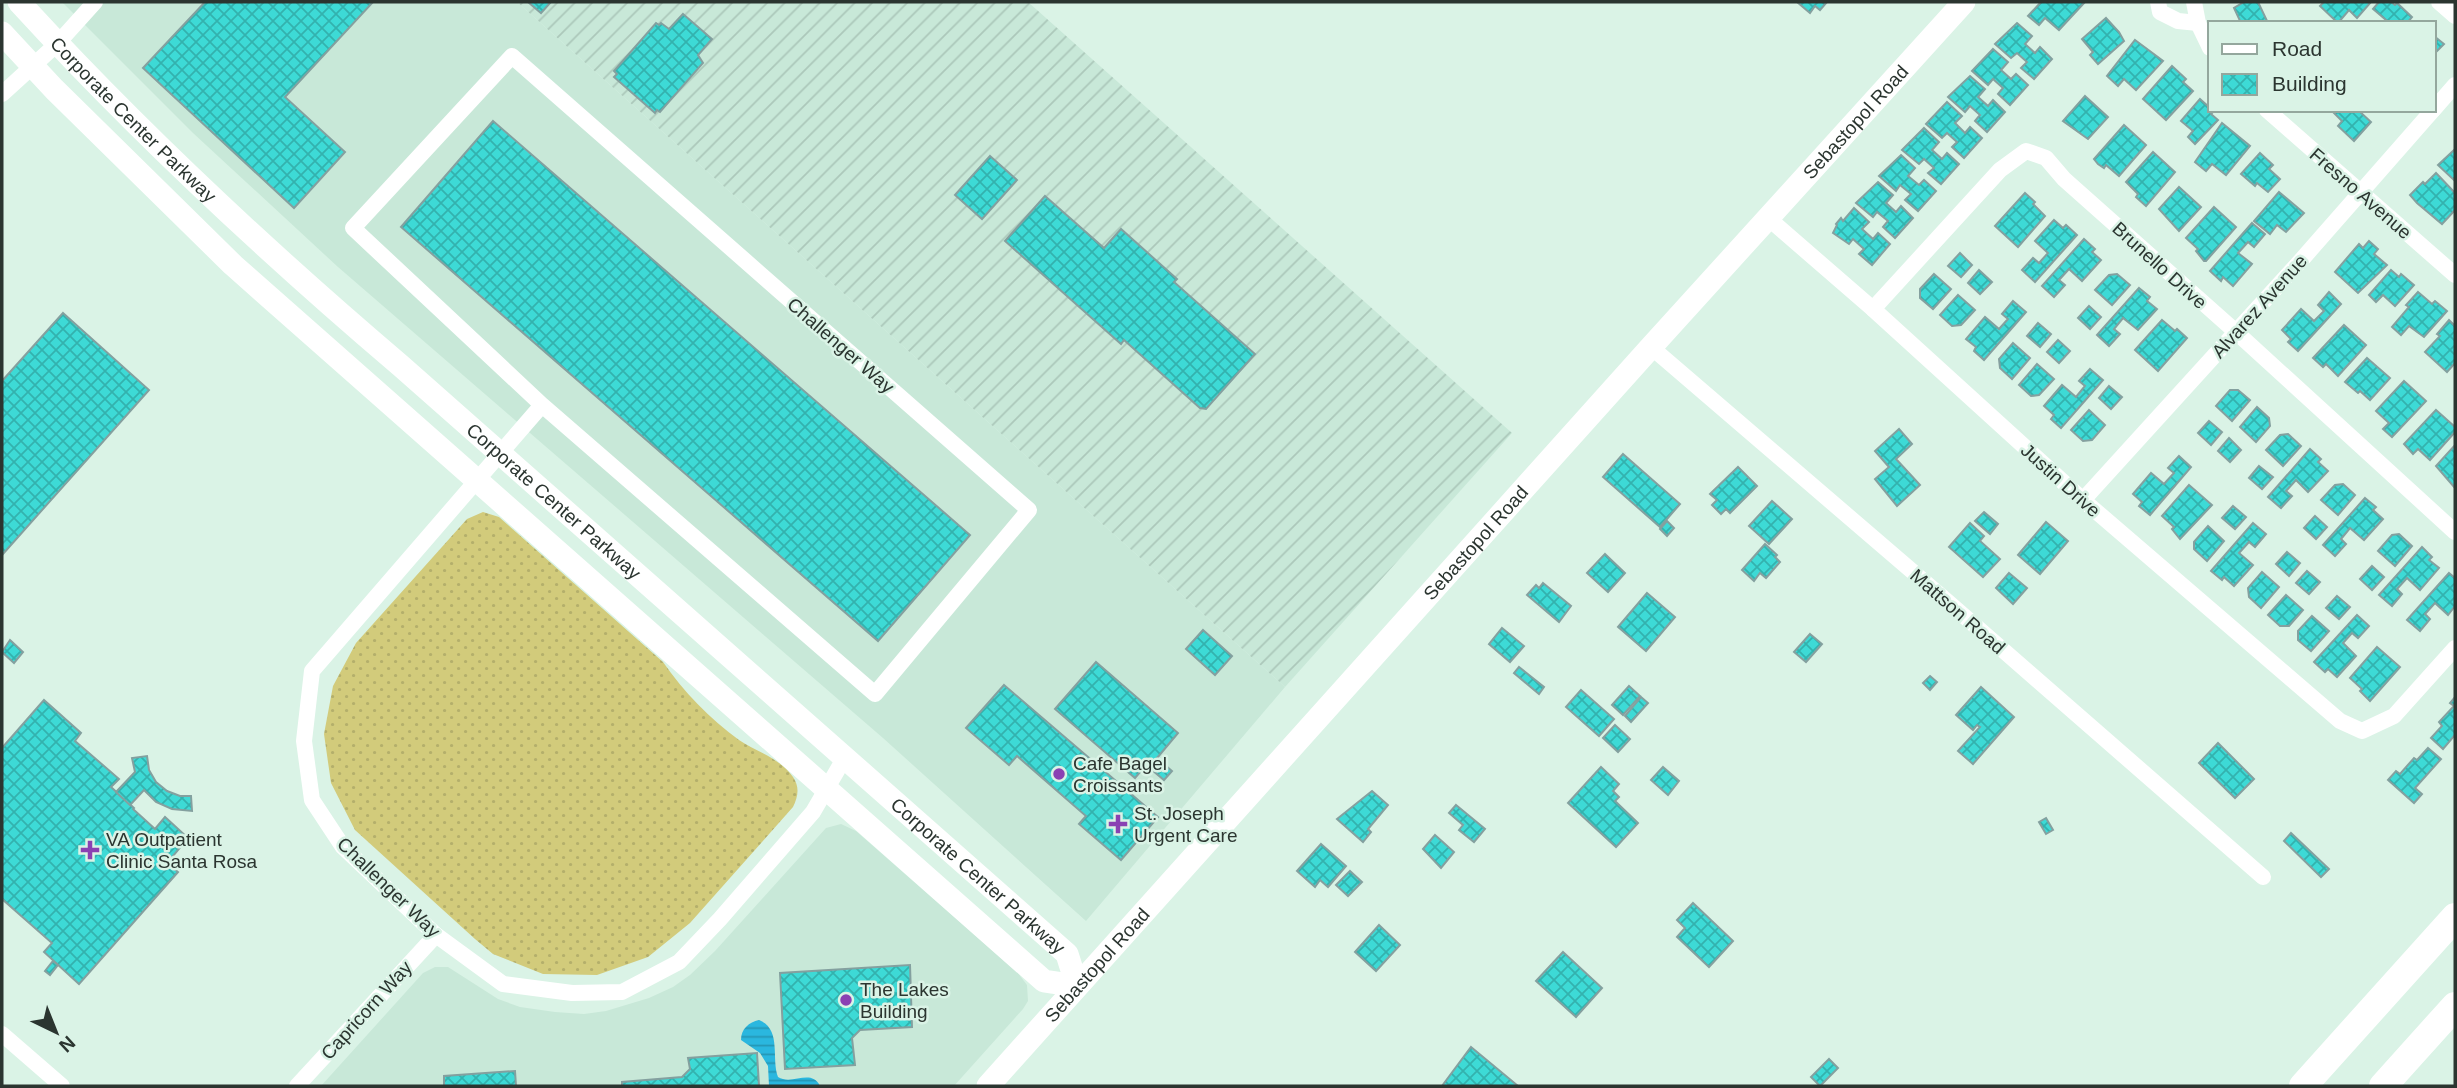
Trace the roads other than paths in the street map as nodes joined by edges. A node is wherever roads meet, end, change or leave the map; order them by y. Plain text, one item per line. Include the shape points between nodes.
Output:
1 (19, 2) edge
2 (95, 2) edge
3 (1964, 2) edge
4 (2158, 2) edge
5 (2194, 2) edge
6 (2439, 2) edge
7 (2455, 16) edge
8 (2198, 23) junction
9 (2, 33) edge
10 (58, 43) junction
11 (2208, 44) edge
12 (33, 67) junction
13 (2455, 85) edge
14 (2, 94) edge
15 (2436, 108) edge
16 (2269, 112) edge
17 (2432, 112) edge
18 (2361, 193) junction
19 (1768, 218) junction
20 (2455, 275) edge
21 (1873, 309) junction
22 (2236, 332) junction
23 (1651, 347) junction
24 (542, 405) junction
25 (499, 453) junction
26 (476, 480) junction
27 (2084, 500) junction
28 (2455, 532) edge
29 (2455, 648) edge
30 (845, 757) junction
31 (826, 786) junction
32 (2263, 877) dead end
33 (2455, 917) edge
34 (436, 934) junction
35 (1077, 986) junction
36 (2455, 1006) edge
37 (2, 1034) edge
38 (62, 1086) edge
39 (297, 1086) edge
40 (988, 1086) edge
41 (2303, 1086) edge
42 (2383, 1086) edge

1 - 10 street, Corporate Center Parkway
2 - 10 street
3 - 19 street, Sebastopol Road
4 - 8 street via 2160,12 2178,22
5 - 8 street
6 - 7 street
8 - 11 street
9 - 12 street, Corporate Center Parkway
10 - 12 street
10 - 25 street, Corporate Center Parkway via 181,169
12 - 14 street
12 - 26 street, Corporate Center Parkway via 233,265
13 - 15 street, Alvarez Avenue
16 - 18 street, Fresno Avenue
17 - 18 street, Alvarez Avenue
18 - 20 street, Fresno Avenue
18 - 22 street, Alvarez Avenue
19 - 21 street, Justin Drive
19 - 23 street, Sebastopol Road
21 - 22 street, Brunello Drive via 2000,170 2026,151 2046,158
21 - 27 street, Justin Drive
22 - 27 street, Alvarez Avenue
22 - 28 street, Brunello Drive
23 - 32 street, Mattson Road
23 - 35 street, Sebastopol Road
24 - 24 street, Challenger Way via 353,228 512,56 1030,510 875,694
24 - 25 street, Challenger Way
25 - 26 street, Challenger Way
25 - 30 street, Corporate Center Parkway
26 - 31 street, Corporate Center Parkway
26 - 34 street, Challenger Way via 312,671 304,741 312,800 343,847
27 - 29 street, Justin Drive via 2340,721 2362,731 2395,716
30 - 31 street, Challenger Way
30 - 35 street, Corporate Center Parkway via 1067,954
31 - 34 street, Challenger Way via 813,811 679,962 622,992 572,993 503,984
31 - 35 street, Corporate Center Parkway via 1044,981
33 - 41 highway
34 - 39 street, Capricorn Way
35 - 40 street, Sebastopol Road
36 - 42 highway
37 - 38 street

